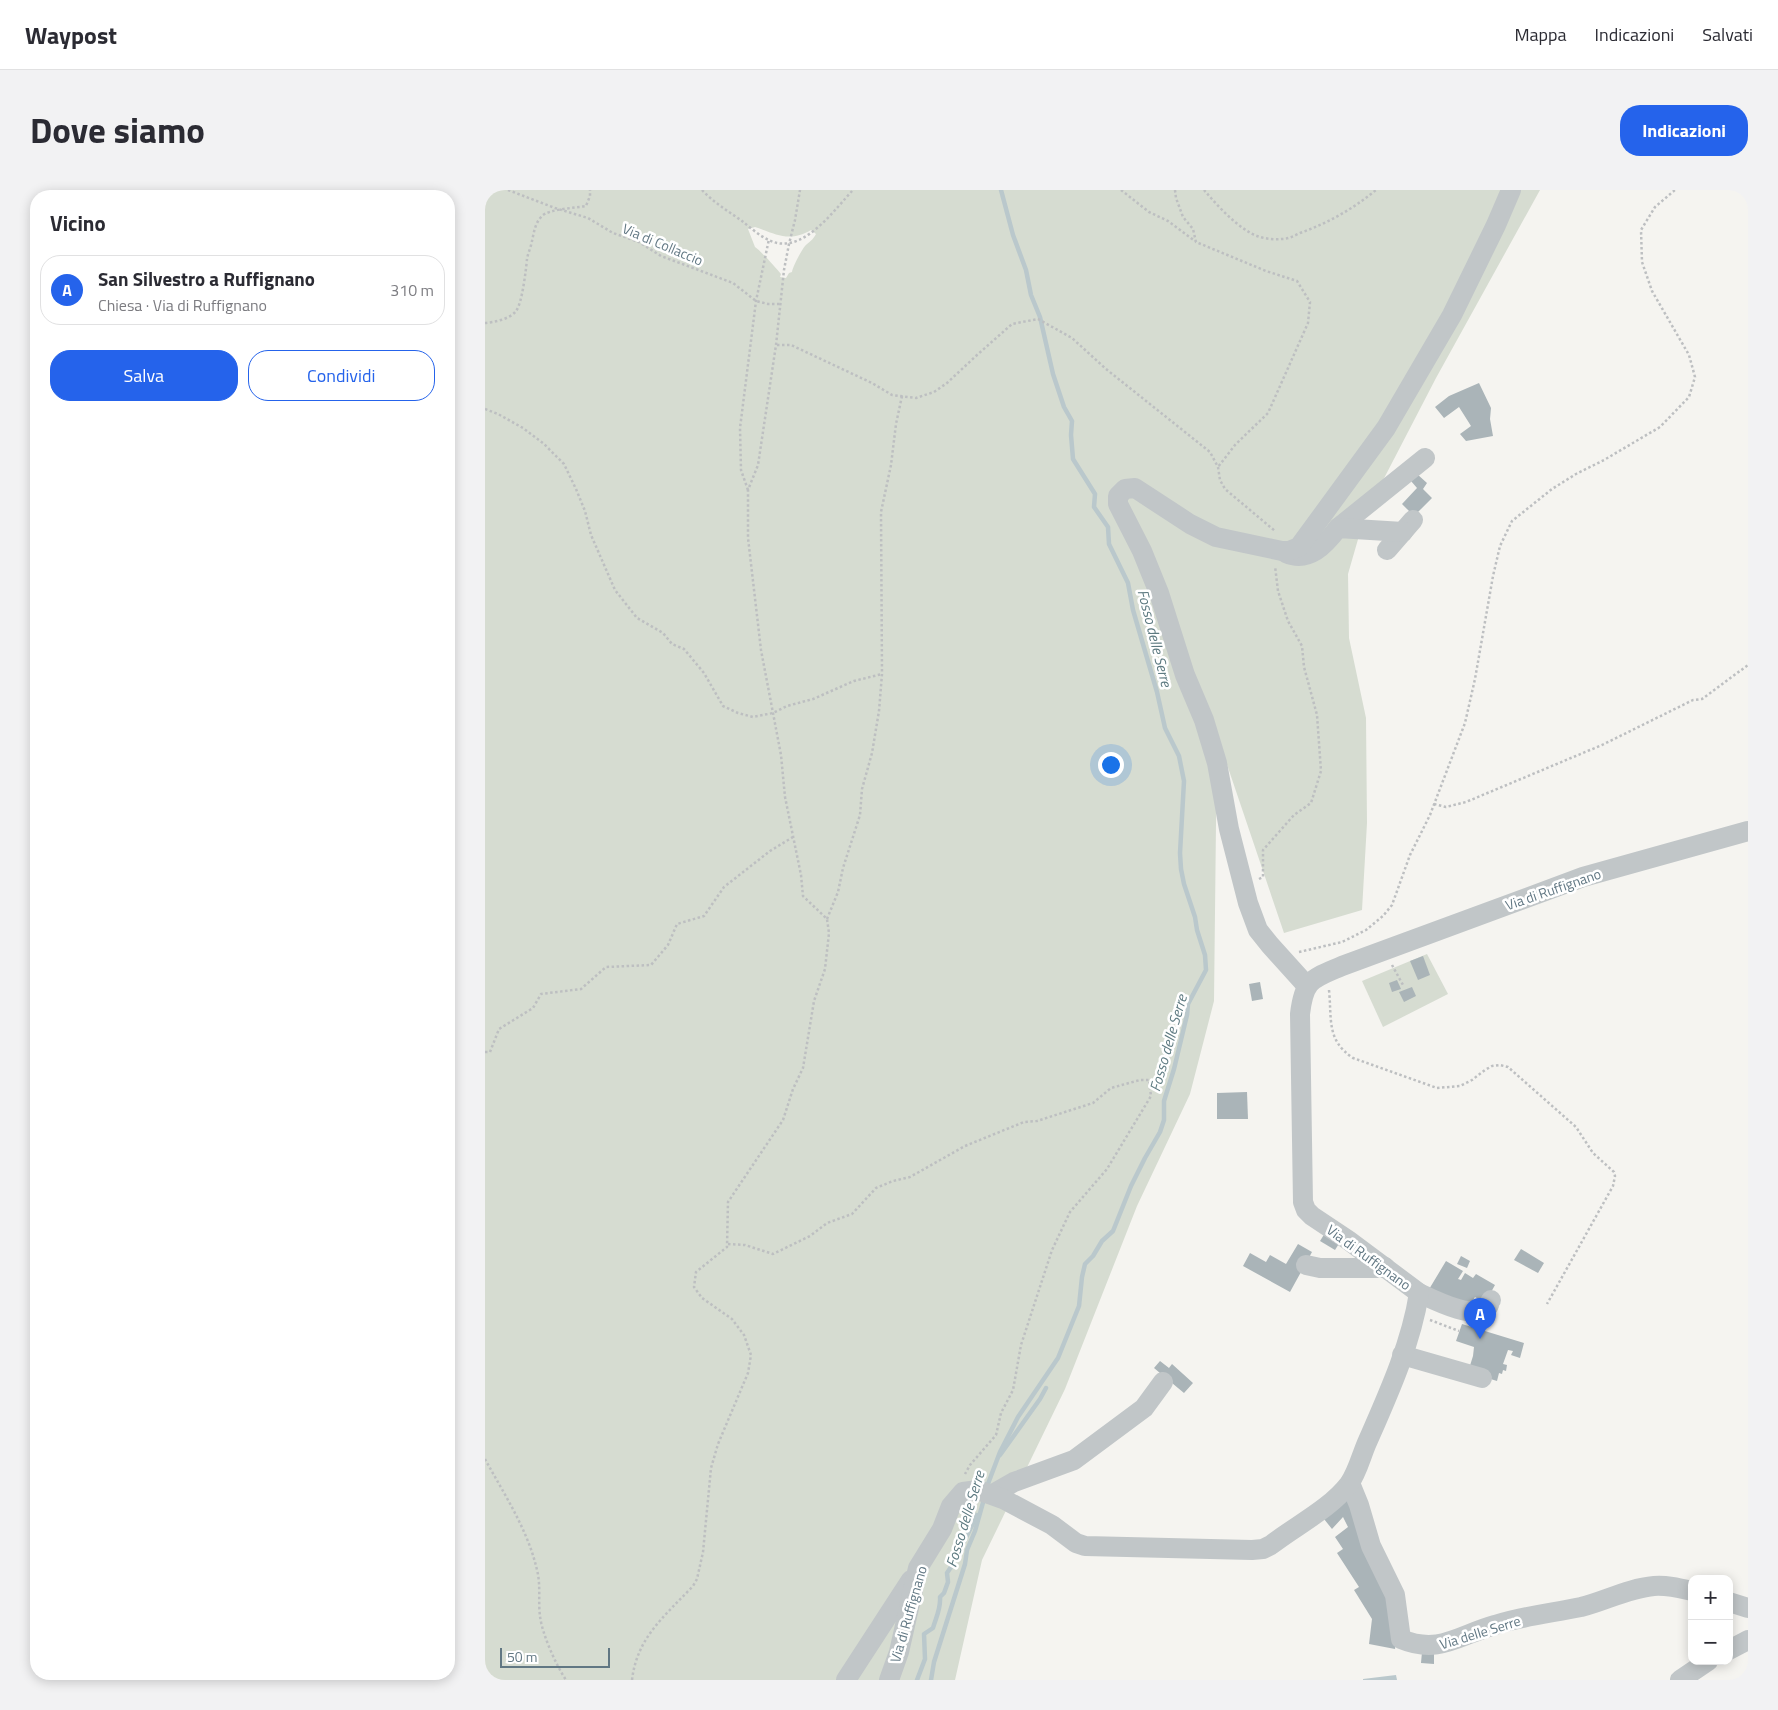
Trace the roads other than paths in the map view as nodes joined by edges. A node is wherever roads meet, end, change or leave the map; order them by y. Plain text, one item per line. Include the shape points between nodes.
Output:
1 (1511, 190) edge
2 (1425, 458) dead end
3 (1338, 528) junction
4 (1278, 544) junction
5 (1387, 550) dead end
6 (1748, 831) edge
7 (1311, 981) junction
8 (1306, 1265) dead end
9 (1385, 1267) junction
10 (1419, 1293) junction
11 (1491, 1300) dead end
12 (1402, 1355) junction
13 (1482, 1378) dead end
14 (1163, 1382) dead end
15 (1350, 1483) junction
16 (978, 1492) junction
17 (918, 1568) junction
18 (1688, 1590) edge
19 (1733, 1603) edge
20 (1748, 1608) edge
21 (1748, 1640) edge
22 (1733, 1648) edge
23 (1703, 1665) edge
24 (845, 1680) edge
25 (889, 1680) edge
26 (1680, 1680) edge

1 - 4 street via 1452,315 1386,428 1299,547 1289,552
2 - 3 street
3 - 4 street via 1318,551 1289,555
3 - 5 street via 1408,526
4 - 7 street via 1216,537 1135,488 1125,489 1118,496 1159,593 1185,675 1204,720 1217,763 1244,888 1258,930 1281,958
6 - 7 street, Via di Ruffignano via 1583,877 1385,950
7 - 9 street, Via di Ruffignano via 1302,996 1299,1014 1303,1202 1312,1216
8 - 9 street
9 - 10 street, Via di Ruffignano
10 - 11 street via 1470,1312 1483,1311
10 - 12 street, Via di Ruffignano via 1416,1314
12 - 13 street
12 - 15 street, Via di Ruffignano
14 - 16 street via 1143,1408 1074,1460
15 - 16 street, Via di Ruffignano via 1331,1502 1271,1545 1252,1550 1085,1546 1033,1513
15 - 18 street, Via delle Serre via 1371,1546 1395,1595 1401,1639 1413,1644 1439,1646 1496,1624 1583,1606 1654,1586
16 - 17 street, Via di Ruffignano via 951,1506 942,1529
17 - 24 street
17 - 25 street, Via di Ruffignano via 899,1652
19 - 20 street
21 - 22 street
23 - 26 street

